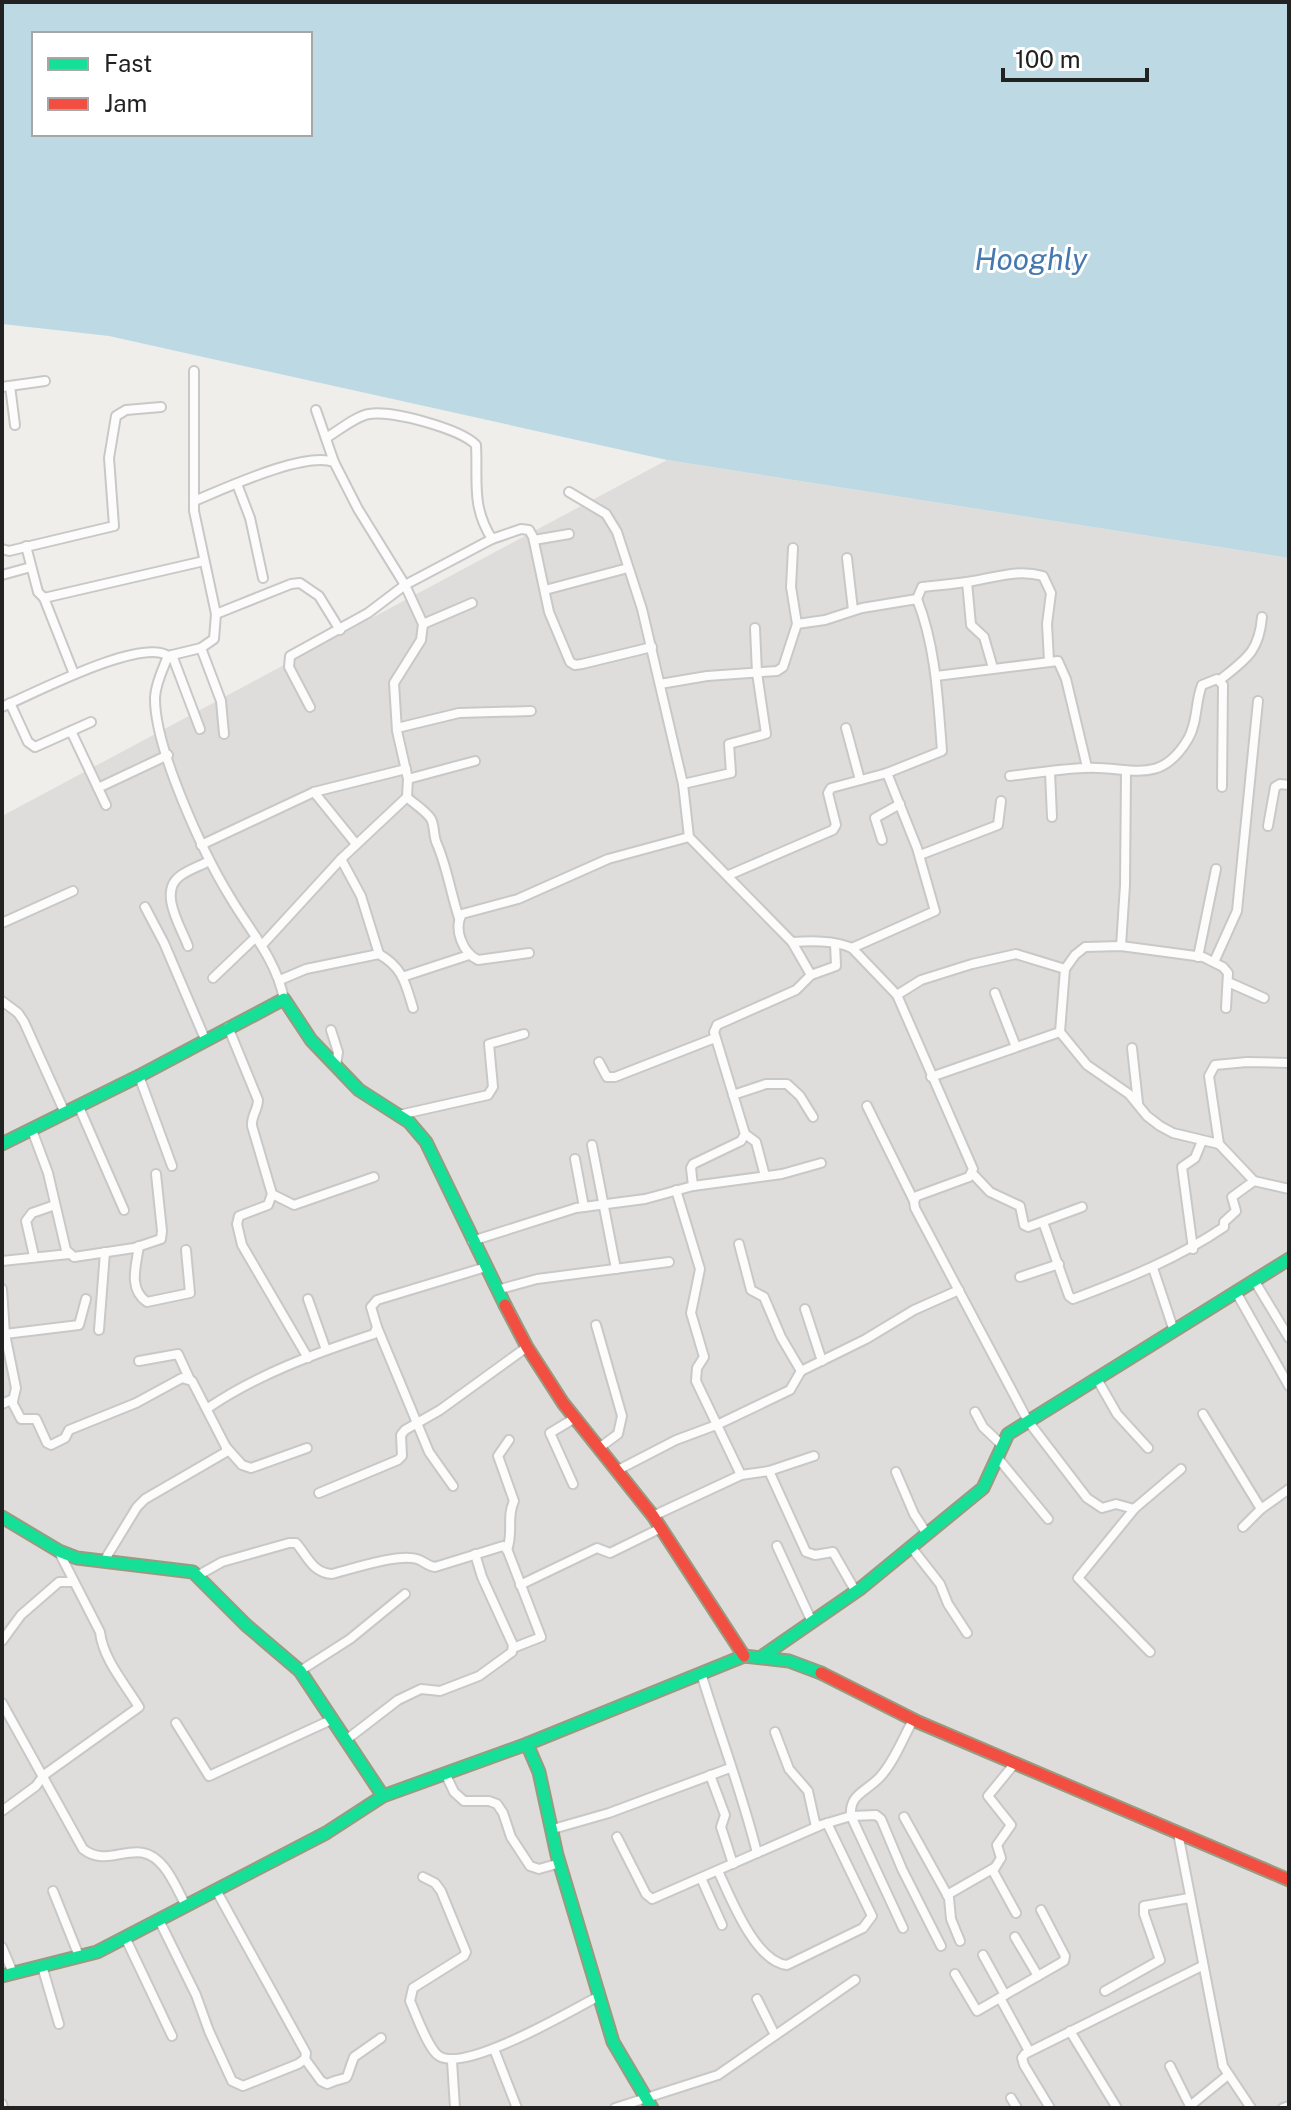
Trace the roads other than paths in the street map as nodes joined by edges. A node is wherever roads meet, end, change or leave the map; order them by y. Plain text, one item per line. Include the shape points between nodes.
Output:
1 (194, 371) dead end
2 (45, 381) dead end
3 (6, 387) edge
4 (161, 407) dead end
5 (316, 410) dead end
6 (15, 425) dead end
7 (326, 438) junction
8 (334, 462) junction
9 (237, 484) junction
10 (569, 492) dead end
11 (194, 501) junction
12 (569, 534) dead end
13 (492, 539) junction
14 (534, 540) junction
15 (26, 546) junction
16 (793, 548) dead end
17 (2, 549) edge
18 (847, 558) dead end
19 (204, 561) junction
20 (31, 567) junction
21 (628, 568) junction
22 (2, 575) edge
23 (263, 578) dead end
24 (967, 582) junction
25 (405, 585) junction
26 (545, 590) junction
27 (44, 598) junction
28 (917, 599) junction
29 (472, 603) dead end
30 (853, 610) junction
31 (216, 614) junction
32 (1262, 617) dead end
33 (423, 624) junction
34 (797, 624) junction
35 (755, 628) dead end
36 (340, 630) junction
37 (652, 647) junction
38 (201, 648) junction
39 (170, 656) junction
40 (1049, 661) junction
41 (993, 668) junction
42 (757, 673) junction
43 (74, 674) junction
44 (936, 676) junction
45 (1220, 680) junction
46 (660, 684) junction
47 (1258, 701) dead end
48 (6, 705) edge
49 (310, 707) dead end
50 (531, 711) dead end
51 (91, 722) dead end
52 (397, 728) junction
53 (846, 728) dead end
54 (200, 729) dead end
55 (71, 731) junction
56 (224, 734) dead end
57 (168, 755) junction
58 (475, 761) dead end
59 (1087, 767) junction
60 (1050, 772) junction
61 (1126, 772) junction
62 (887, 773) junction
63 (407, 774) junction
64 (1010, 776) dead end
65 (860, 780) junction
66 (683, 784) junction
67 (1289, 785) edge
68 (1222, 787) dead end
69 (98, 788) junction
70 (314, 792) junction
71 (407, 797) junction
72 (1001, 801) dead end
73 (900, 804) junction
74 (106, 805) dead end
75 (1052, 817) dead end
76 (1268, 826) dead end
77 (689, 837) junction
78 (882, 840) dead end
79 (356, 844) junction
80 (201, 845) junction
81 (920, 855) junction
82 (341, 859) junction
83 (209, 861) junction
84 (1216, 869) dead end
85 (729, 875) junction
86 (73, 891) dead end
87 (145, 907) dead end
88 (459, 918) junction
89 (2, 923) edge
90 (259, 940) junction
91 (792, 942) junction
92 (835, 944) junction
93 (188, 946) dead end
94 (1121, 946) junction
95 (852, 948) junction
96 (529, 953) dead end
97 (379, 954) junction
98 (469, 955) junction
99 (1198, 957) junction
100 (1214, 962) junction
101 (1065, 969) junction
102 (811, 975) junction
103 (402, 977) junction
104 (213, 978) dead end
105 (280, 980) junction
106 (1228, 982) junction
107 (995, 993) dead end
108 (897, 995) junction
109 (1264, 998) dead end
110 (284, 999) junction
111 (2, 1001) edge
112 (413, 1008) dead end
113 (1226, 1008) dead end
114 (228, 1027) junction
115 (331, 1030) dead end
116 (1060, 1032) junction
117 (524, 1034) dead end
118 (715, 1038) junction
119 (205, 1039) junction
120 (1016, 1047) junction
121 (1132, 1048) dead end
122 (599, 1062) dead end
123 (1289, 1063) edge
124 (336, 1066) junction
125 (139, 1076) junction
126 (931, 1077) junction
127 (733, 1095) junction
128 (1138, 1104) junction
129 (867, 1106) dead end
130 (79, 1107) junction
131 (65, 1113) junction
132 (398, 1115) junction
133 (813, 1117) dead end
134 (32, 1130) junction
135 (745, 1134) junction
136 (1202, 1141) junction
137 (2, 1144) edge
138 (1219, 1144) junction
139 (592, 1145) dead end
140 (575, 1159) dead end
141 (821, 1163) dead end
142 (172, 1166) dead end
143 (972, 1173) junction
144 (156, 1174) dead end
145 (765, 1176) junction
146 (374, 1177) dead end
147 (1254, 1181) junction
148 (693, 1186) junction
149 (1289, 1189) edge
150 (676, 1190) junction
151 (272, 1194) junction
152 (914, 1201) junction
153 (605, 1204) junction
154 (55, 1205) junction
155 (584, 1207) junction
156 (1082, 1207) dead end
157 (124, 1210) dead end
158 (1043, 1222) junction
159 (472, 1241) junction
160 (739, 1244) dead end
161 (139, 1246) junction
162 (1193, 1249) junction
163 (186, 1250) dead end
164 (105, 1252) junction
165 (69, 1254) junction
166 (34, 1256) junction
167 (1289, 1259) edge
168 (2, 1261) edge
169 (669, 1262) dead end
170 (1059, 1264) junction
171 (486, 1267) junction
172 (1153, 1268) junction
173 (616, 1269) junction
174 (1020, 1277) dead end
175 (1254, 1280) junction
176 (2, 1289) edge
177 (497, 1290) junction
178 (959, 1290) junction
179 (1236, 1292) junction
180 (86, 1299) dead end
181 (308, 1299) dead end
182 (805, 1309) dead end
183 (596, 1325) dead end
184 (377, 1327) junction
185 (99, 1330) dead end
186 (1174, 1331) junction
187 (5, 1334) junction
188 (1289, 1338) edge
189 (527, 1347) junction
190 (326, 1350) junction
191 (308, 1358) junction
192 (139, 1361) dead end
193 (822, 1361) junction
194 (801, 1371) junction
195 (1097, 1379) junction
196 (190, 1380) junction
197 (1289, 1386) edge
198 (13, 1401) junction
199 (2, 1404) edge
200 (208, 1408) junction
201 (975, 1412) dead end
202 (1203, 1414) dead end
203 (575, 1418) junction
204 (1028, 1421) junction
205 (417, 1423) junction
206 (719, 1424) junction
207 (509, 1440) dead end
208 (226, 1447) junction
209 (307, 1448) dead end
210 (599, 1448) junction
211 (1148, 1448) dead end
212 (1000, 1451) junction
213 (814, 1456) dead end
214 (1181, 1469) dead end
215 (616, 1471) junction
216 (769, 1471) junction
217 (896, 1472) dead end
218 (741, 1475) junction
219 (573, 1484) dead end
220 (453, 1486) dead end
221 (1289, 1489) edge
222 (319, 1493) dead end
223 (1136, 1507) junction
224 (1261, 1509) junction
225 (653, 1516) junction
226 (2, 1517) edge
227 (1048, 1519) dead end
228 (1243, 1527) dead end
229 (661, 1528) junction
230 (927, 1534) junction
231 (777, 1546) dead end
232 (911, 1547) junction
233 (507, 1550) junction
234 (59, 1551) junction
235 (475, 1554) junction
236 (104, 1561) junction
237 (197, 1576) junction
238 (73, 1582) junction
239 (520, 1585) junction
240 (856, 1592) junction
241 (405, 1594) dead end
242 (812, 1622) junction
243 (967, 1633) dead end
244 (2, 1641) edge
245 (513, 1648) junction
246 (1150, 1652) dead end
247 (764, 1655) junction
248 (744, 1656) junction
249 (300, 1671) junction
250 (701, 1673) junction
251 (2, 1703) edge
252 (331, 1720) junction
253 (913, 1720) junction
254 (176, 1723) dead end
255 (775, 1732) dead end
256 (346, 1740) junction
257 (527, 1744) junction
258 (1015, 1763) junction
259 (730, 1768) junction
260 (445, 1773) junction
261 (44, 1775) junction
262 (710, 1775) junction
263 (383, 1796) junction
264 (2, 1811) edge
265 (851, 1816) junction
266 (904, 1817) dead end
267 (827, 1823) junction
268 (816, 1827) junction
269 (553, 1829) junction
270 (1178, 1833) junction
271 (617, 1837) dead end
272 (757, 1853) junction
273 (560, 1863) junction
274 (733, 1864) junction
275 (994, 1868) junction
276 (718, 1871) junction
277 (423, 1877) dead end
278 (701, 1878) junction
279 (1289, 1880) edge
280 (216, 1890) junction
281 (53, 1891) dead end
282 (947, 1895) junction
283 (1189, 1898) junction
284 (186, 1906) junction
285 (1041, 1910) dead end
286 (1016, 1913) dead end
287 (159, 1920) junction
288 (722, 1925) dead end
289 (903, 1928) dead end
290 (125, 1937) junction
291 (1015, 1937) dead end
292 (960, 1941) dead end
293 (941, 1946) dead end
294 (2, 1947) edge
295 (983, 1955) dead end
296 (79, 1956) junction
297 (42, 1966) junction
298 (1202, 1966) junction
299 (955, 1974) dead end
300 (8, 1975) edge
301 (1038, 1976) junction
302 (855, 1980) dead end
303 (1105, 1991) dead end
304 (599, 1996) junction
305 (1003, 1997) junction
306 (757, 1999) dead end
307 (59, 2024) dead end
308 (1070, 2031) junction
309 (775, 2035) junction
310 (172, 2036) dead end
311 (381, 2038) dead end
312 (494, 2049) junction
313 (1029, 2051) junction
314 (305, 2059) junction
315 (452, 2061) junction
316 (1170, 2066) dead end
317 (1228, 2075) junction
318 (1011, 2098) dead end
319 (649, 2103) edge
320 (1289, 2106) edge
321 (1191, 2107) edge
322 (455, 2108) edge
323 (517, 2108) edge
324 (615, 2108) edge
325 (1017, 2108) edge
326 (1050, 2108) edge
327 (1117, 2108) edge
328 (1251, 2108) edge
329 (1283, 2108) edge

1 - 11 street
2 - 3 street
3 - 6 street
4 - 15 street via 116,416 109,458 114,526
5 - 7 street
7 - 8 street
7 - 13 street via 373,414 402,416 466,437 476,445 478,508
8 - 9 street via 286,466
8 - 25 street
9 - 11 street
9 - 23 street
10 - 21 street via 613,522
11 - 19 street
12 - 14 street
13 - 14 street via 525,528
13 - 25 street
14 - 26 street
15 - 17 street
15 - 20 street
16 - 34 street via 791,587
18 - 30 street
19 - 27 street
19 - 31 street
20 - 22 street
20 - 27 street
21 - 26 street
21 - 37 street
24 - 28 street via 922,587
24 - 40 street via 1004,574 1043,576 1051,593
24 - 41 street via 971,625 984,637
25 - 33 street
25 - 36 street
26 - 37 street via 553,623 573,664
27 - 43 street
28 - 30 street
28 - 44 street
29 - 33 street
30 - 34 street
31 - 36 street via 300,583 319,596
31 - 38 street via 214,639
32 - 45 street via 1260,640 1250,656
33 - 52 street via 421,640 394,683
34 - 42 street via 786,664 777,671
35 - 42 street
36 - 49 street via 288,660
37 - 46 street
38 - 39 street
38 - 56 street via 221,701
39 - 43 street via 145,651
39 - 54 street
39 - 57 street via 155,696
40 - 41 street
40 - 59 street via 1061,664
41 - 44 street
42 - 46 street
42 - 66 street via 766,734 729,744 731,773
43 - 48 street
44 - 62 street via 942,751
45 - 61 street via 1200,688 1190,735 1171,762
45 - 68 street
46 - 66 street
47 - 100 street via 1237,911
48 - 55 street via 35,747
50 - 52 street via 459,713
51 - 55 street
52 - 63 street
53 - 65 street
55 - 69 street
57 - 69 street
57 - 80 street
58 - 63 street
59 - 60 street
59 - 61 street
60 - 64 street
60 - 75 street
61 - 94 street
62 - 65 street
62 - 73 street
63 - 70 street
63 - 71 street
65 - 85 street via 828,791 833,830
66 - 77 street
67 - 76 street via 1275,787
69 - 74 street
70 - 79 street
70 - 80 street
71 - 79 street
71 - 88 street via 431,818
72 - 81 street via 998,825
73 - 78 street via 875,818
73 - 81 street
77 - 85 street
77 - 88 street via 608,859 518,899
79 - 82 street
80 - 83 street
81 - 95 street via 935,911
82 - 90 street
82 - 97 street via 361,896
83 - 90 street
83 - 93 street via 180,875 171,889 171,903
84 - 99 street
85 - 91 street
86 - 89 street
87 - 119 street
88 - 98 street
90 - 104 street
90 - 105 street
91 - 92 street
91 - 102 street
92 - 95 street
92 - 102 street via 836,966
94 - 99 street
94 - 101 street via 1085,947
95 - 108 street
96 - 98 street via 478,960
97 - 103 street via 394,963
97 - 105 street via 306,969
98 - 103 street
99 - 100 street
100 - 106 street via 1228,973
101 - 108 street via 1016,954 921,980
101 - 116 street
102 - 118 street via 796,990 717,1025
103 - 112 street
105 - 110 street
106 - 109 street
106 - 113 street
107 - 120 street
108 - 126 street
110 - 114 street
110 - 124 street
111 - 131 street via 24,1022
114 - 119 street
114 - 151 street via 258,1100 252,1126
115 - 124 street
116 - 120 street
116 - 128 street via 1087,1065
117 - 132 street via 489,1044 493,1087 488,1095
118 - 122 street via 615,1077 607,1077
118 - 127 street
119 - 125 street
120 - 126 street
121 - 128 street
123 - 138 street via 1215,1065 1209,1076
124 - 132 street via 359,1090
125 - 130 street
125 - 142 street
126 - 143 street
127 - 133 street via 766,1084 787,1084
127 - 135 street
128 - 136 street via 1160,1126
129 - 152 street
130 - 131 street
130 - 157 street
131 - 134 street
132 - 159 street via 426,1142
134 - 137 street
134 - 154 street
135 - 145 street via 756,1142
135 - 148 street via 741,1141 693,1164
136 - 138 street
136 - 162 street via 1195,1158 1182,1167
138 - 147 street
139 - 153 street
140 - 155 street
141 - 145 street
143 - 152 street
143 - 158 street via 990,1192 1020,1206 1024,1225
144 - 161 street via 162,1236
145 - 148 street
146 - 151 street via 294,1205
147 - 149 street
147 - 162 street via 1232,1197 1236,1211 1224,1227
148 - 150 street
150 - 153 street
150 - 206 street via 701,1275 691,1313 704,1357 696,1381
151 - 191 street via 268,1205 239,1216 237,1224 242,1245
152 - 178 street
153 - 155 street
153 - 173 street
154 - 165 street
154 - 166 street via 32,1213 26,1221
155 - 159 street
156 - 158 street
158 - 170 street
159 - 171 street
160 - 194 street via 751,1290 764,1297
161 - 163 street via 135,1285 147,1302 190,1293
161 - 164 street
162 - 172 street
164 - 165 street
164 - 185 street
165 - 166 street
166 - 168 street
167 - 175 street
169 - 173 street
170 - 172 street via 1073,1299
170 - 174 street
171 - 177 street
171 - 184 street via 377,1300 371,1307
172 - 186 street
173 - 177 street
175 - 179 street
175 - 188 street
176 - 187 street
177 - 189 street
178 - 193 street
178 - 204 street
179 - 186 street
179 - 197 street
180 - 187 street via 79,1325
181 - 190 street
182 - 193 street
183 - 210 street via 622,1416 618,1434
184 - 190 street via 374,1334
184 - 205 street
186 - 195 street
187 - 198 street via 16,1388
189 - 203 street
189 - 205 street
190 - 191 street
191 - 200 street via 236,1389
192 - 196 street via 178,1354
193 - 194 street
194 - 206 street via 790,1390
195 - 204 street
195 - 211 street via 1117,1414
196 - 198 street via 182,1378 69,1430 51,1445 36,1419 21,1419
196 - 200 street
198 - 199 street
200 - 208 street
201 - 212 street
202 - 224 street
203 - 210 street
203 - 219 street via 550,1433
204 - 212 street via 1008,1434
204 - 223 street via 1095,1505
205 - 220 street
205 - 222 street via 401,1435 398,1460
206 - 215 street
206 - 218 street
207 - 233 street via 498,1456 514,1501 508,1513 512,1535
208 - 209 street via 247,1468
208 - 236 street via 222,1456 145,1499
210 - 215 street
212 - 227 street
212 - 230 street via 983,1488
213 - 216 street
214 - 223 street
215 - 225 street
216 - 218 street
216 - 240 street via 806,1552 833,1552
217 - 230 street
218 - 225 street
221 - 224 street
223 - 246 street via 1078,1578
224 - 228 street
225 - 229 street
226 - 234 street
229 - 239 street via 610,1553 597,1548
229 - 248 street
230 - 232 street
231 - 242 street
232 - 240 street
232 - 243 street via 940,1584
233 - 235 street via 497,1546
233 - 239 street
234 - 236 street
234 - 238 street
235 - 237 street via 435,1567 403,1558 325,1574 296,1543 289,1543 222,1562
235 - 245 street
236 - 237 street
237 - 249 street
238 - 244 street via 59,1582 21,1615
238 - 261 street via 139,1707
239 - 245 street via 541,1637
240 - 242 street
241 - 249 street
242 - 247 street
245 - 256 street via 479,1676 440,1691 421,1689 398,1700
247 - 248 street
247 - 253 street via 791,1661
248 - 250 street
249 - 252 street
250 - 257 street
250 - 259 street
251 - 261 street
252 - 254 street via 209,1776
252 - 256 street
253 - 258 street
253 - 265 street via 883,1774 853,1799
255 - 268 street via 789,1769 808,1791
256 - 263 street
257 - 260 street
257 - 269 street
258 - 270 street
258 - 275 street via 988,1796 1011,1825 997,1845 1001,1858
259 - 262 street
259 - 272 street
260 - 263 street
260 - 273 street via 464,1801 497,1804 530,1866
261 - 264 street
261 - 284 street via 83,1849 100,1858 146,1852 166,1869
262 - 269 street
262 - 274 street via 725,1815 721,1827
263 - 280 street via 326,1833
265 - 267 street
265 - 289 street
265 - 293 street via 881,1819
266 - 282 street
267 - 268 street
267 - 276 street via 872,1916 863,1928 787,1965 746,1932
268 - 272 street
269 - 273 street
270 - 279 street
270 - 283 street
271 - 278 street via 652,1899
272 - 274 street
273 - 304 street
274 - 276 street
275 - 282 street
275 - 286 street
276 - 278 street
277 - 315 street via 441,1891 466,1952 413,1988 410,2001 432,2049
278 - 288 street
280 - 284 street
280 - 314 street
281 - 296 street
282 - 292 street
283 - 298 street
283 - 303 street via 1144,1906 1160,1960
284 - 287 street
285 - 301 street via 1066,1959
287 - 290 street
287 - 314 street via 232,2081 243,2086
290 - 296 street
290 - 310 street
291 - 301 street
294 - 300 street
295 - 305 street
296 - 297 street
297 - 300 street
297 - 307 street
298 - 308 street
298 - 317 street
299 - 305 street via 975,2010
301 - 305 street
302 - 309 street
304 - 312 street
304 - 319 street via 613,2042
305 - 313 street
306 - 309 street
308 - 313 street
308 - 327 street
309 - 319 street via 718,2075
311 - 314 street via 354,2057 345,2080 321,2081
312 - 315 street
312 - 323 street
313 - 326 street via 1022,2058 1024,2065
315 - 322 street
316 - 321 street
317 - 321 street
317 - 328 street
318 - 325 street
319 - 324 street
320 - 329 street

